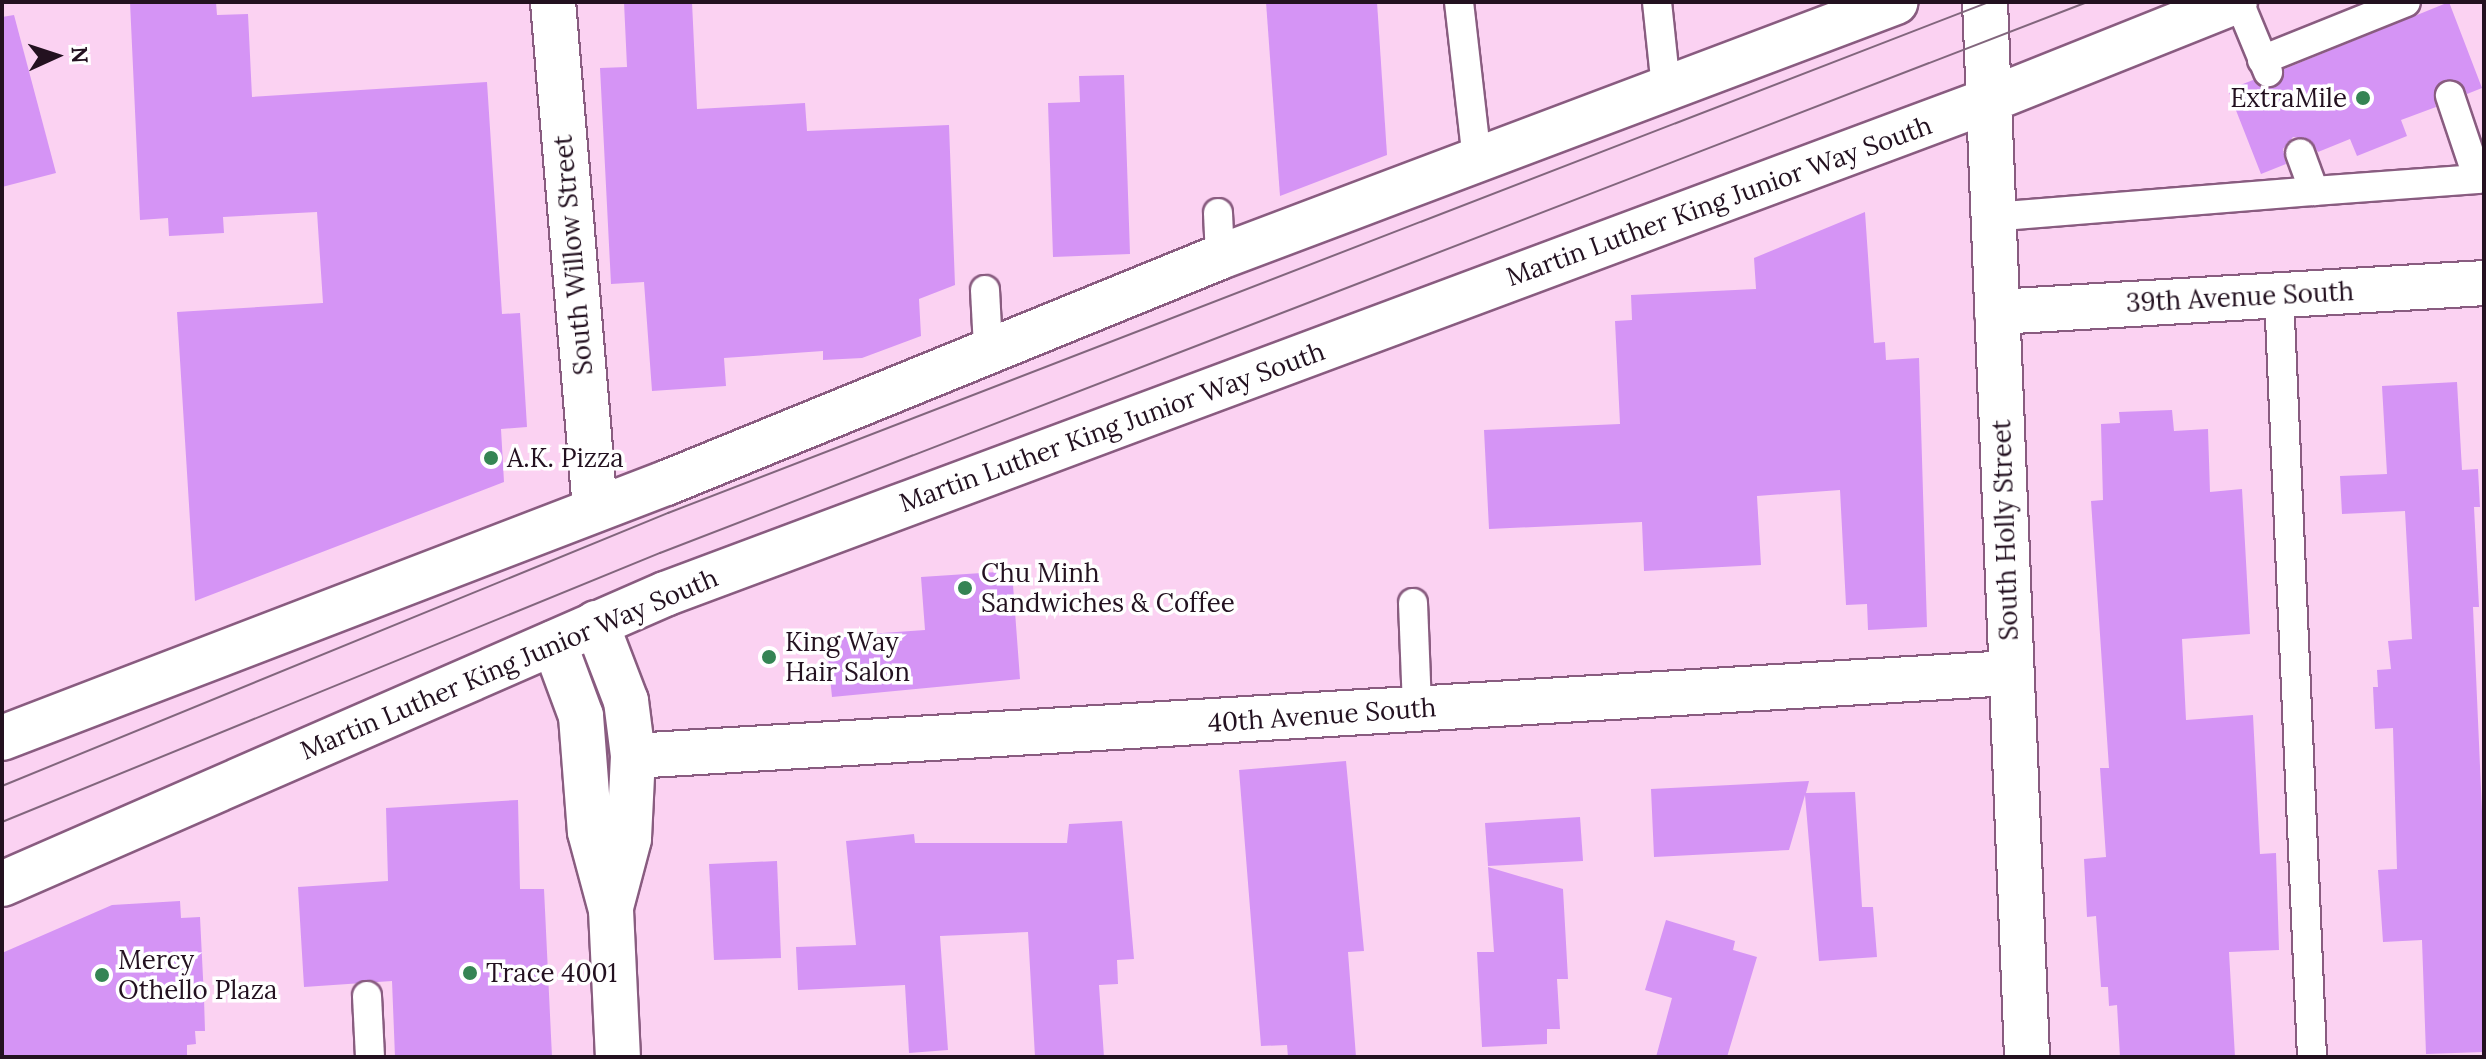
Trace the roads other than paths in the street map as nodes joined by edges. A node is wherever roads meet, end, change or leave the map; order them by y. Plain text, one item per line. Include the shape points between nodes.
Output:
1 (553, 2) edge
2 (1459, 2) edge
3 (1657, 2) edge
4 (1896, 2) edge
5 (1985, 2) edge
6 (2237, 2) edge
7 (2414, 6) edge
8 (1666, 88) junction
9 (2450, 96) dead end
10 (1987, 101) junction
11 (2300, 153) dead end
12 (1477, 160) junction
13 (2481, 179) edge
14 (2314, 191) junction
15 (1218, 213) dead end
16 (1991, 217) junction
17 (1220, 257) junction
18 (2484, 283) edge
19 (985, 290) dead end
20 (2279, 295) junction
21 (1997, 312) junction
22 (988, 347) junction
23 (595, 508) junction
24 (1413, 603) dead end
25 (596, 623) junction
26 (554, 643) junction
27 (2011, 673) junction
28 (1417, 709) junction
29 (2, 738) edge
30 (633, 756) junction
31 (2, 884) edge
32 (611, 910) junction
33 (367, 996) dead end
34 (370, 1057) edge
35 (618, 1057) edge
36 (2027, 1057) edge
37 (2312, 1057) edge

1 - 23 main road, South Willow Street
2 - 12 lane
3 - 8 lane
4 - 8 main road
5 - 10 main road, South Holly Street
6 - 7 lane via 2265,66
6 - 10 main road, Martin Luther King Junior Way South
8 - 12 main road
9 - 13 lane
10 - 16 main road, South Holly Street
10 - 25 main road, Martin Luther King Junior Way South
11 - 14 lane
12 - 17 main road
13 - 14 lane
14 - 16 lane
15 - 17 lane
16 - 21 main road, South Holly Street
17 - 22 main road
18 - 20 main road, 39th Avenue South
19 - 22 lane
20 - 21 main road, 39th Avenue South
20 - 37 lane
21 - 27 main road, South Holly Street
22 - 23 main road
23 - 29 main road
24 - 28 lane
25 - 26 main road, Martin Luther King Junior Way South
25 - 30 main road via 626,701
26 - 31 main road, Martin Luther King Junior Way South
26 - 32 main road via 581,716 590,832
27 - 28 main road, 40th Avenue South
27 - 36 main road, South Holly Street
28 - 30 main road, 40th Avenue South
30 - 32 main road via 629,839
32 - 35 main road
33 - 34 lane

